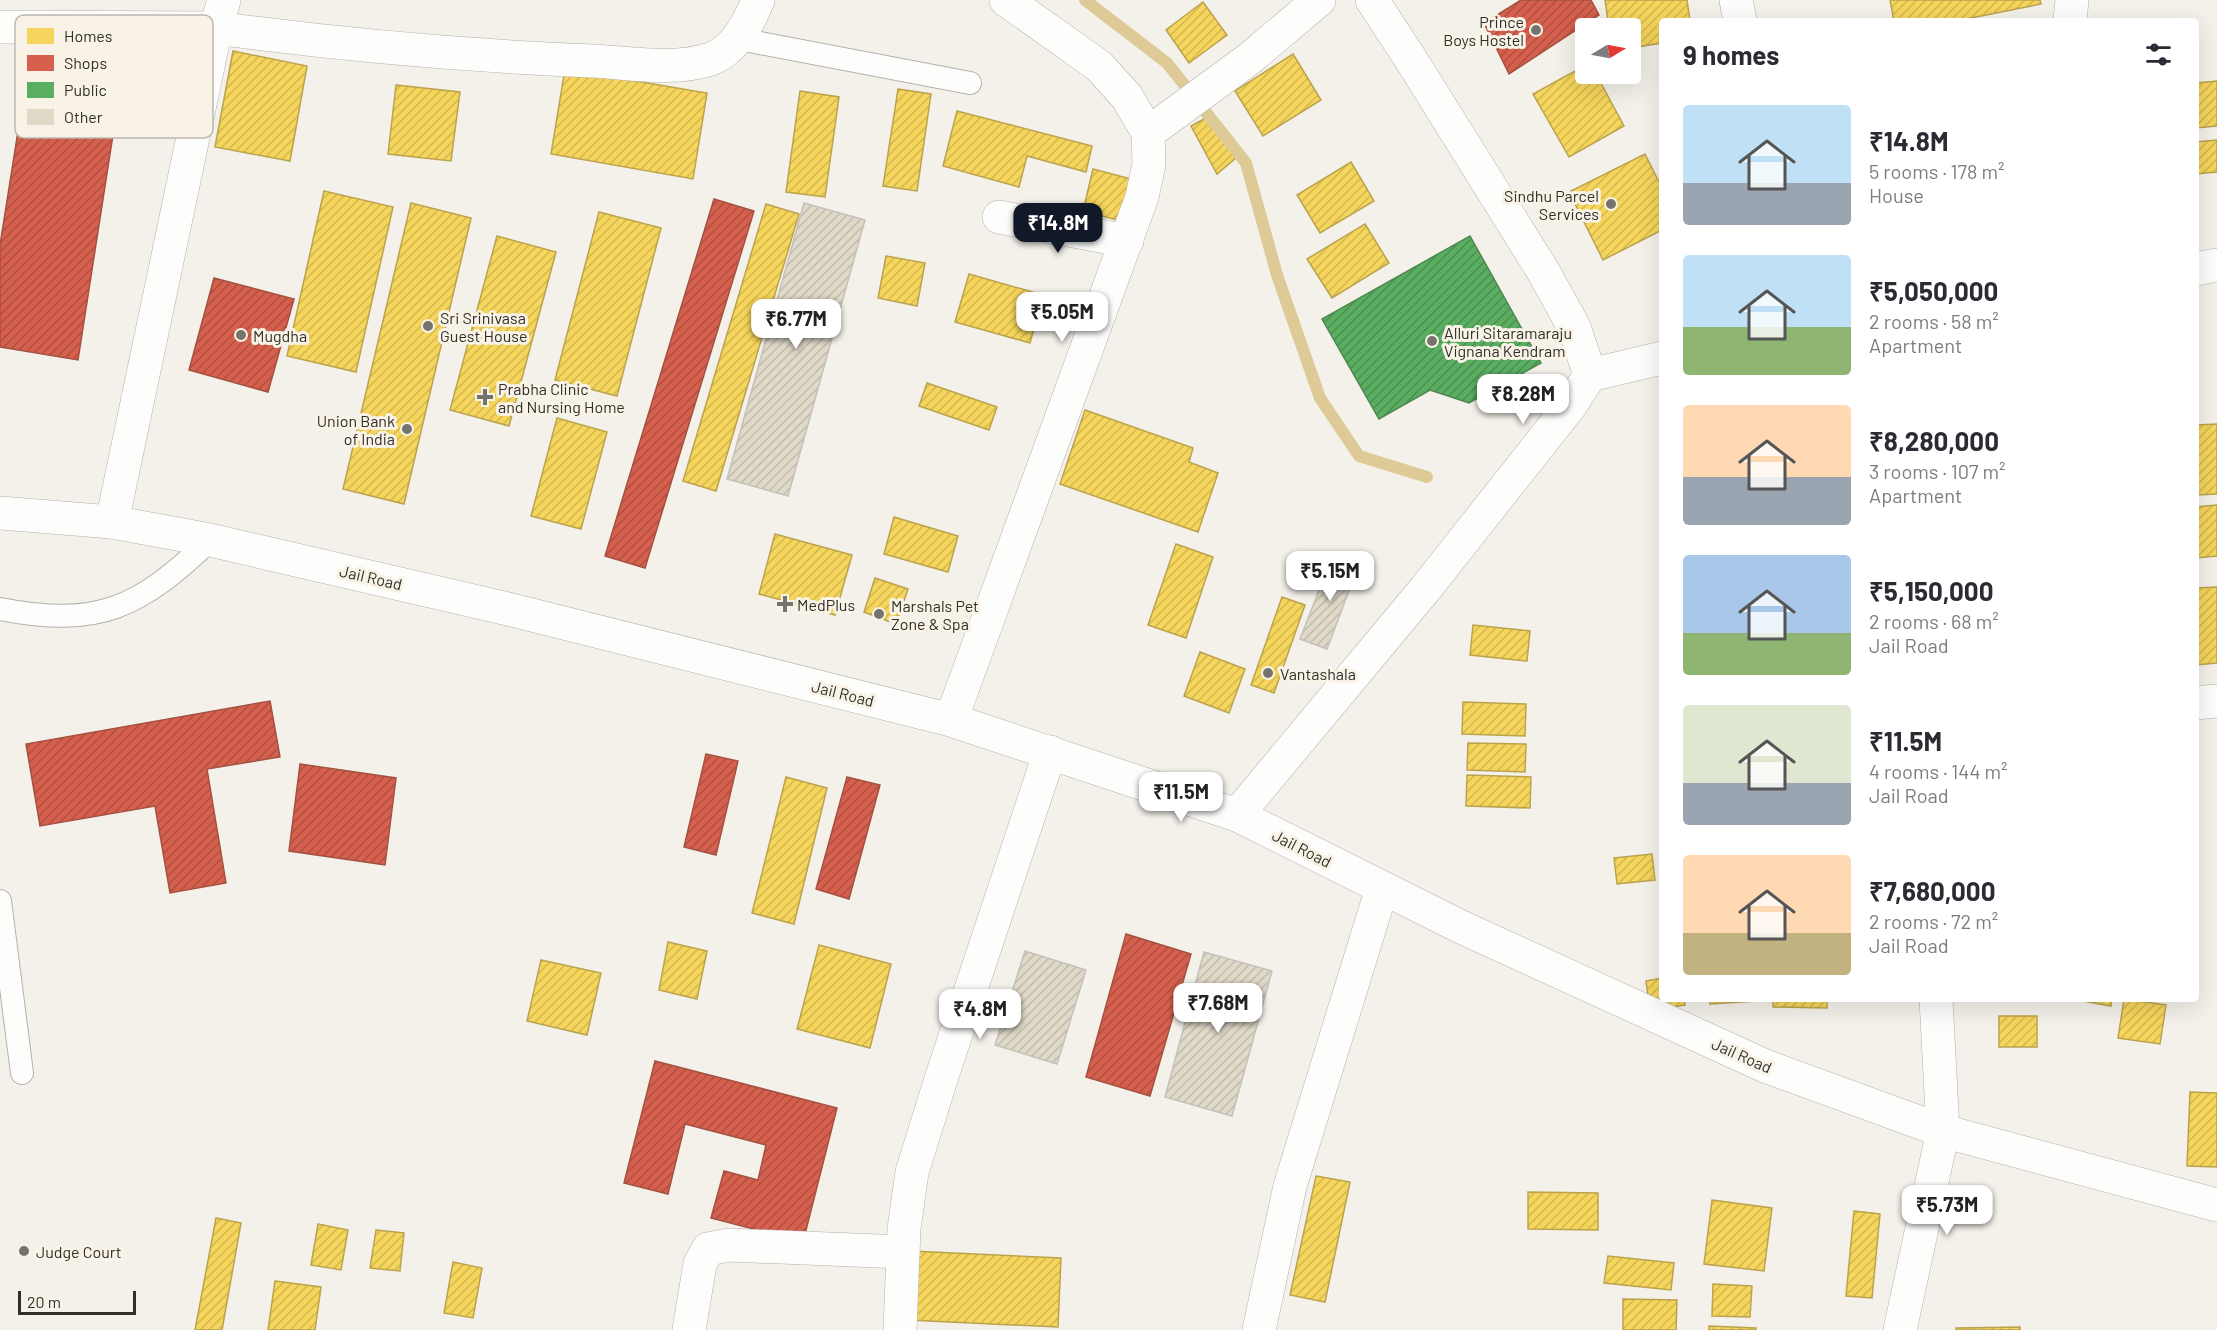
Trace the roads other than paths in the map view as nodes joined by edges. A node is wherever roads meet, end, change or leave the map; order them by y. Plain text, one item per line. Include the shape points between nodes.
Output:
1 (758, 0) edge
2 (1006, 0) edge
3 (1319, 0) edge
4 (1372, 0) edge
5 (1736, 0) edge
6 (2072, 0) edge
7 (220, 14) edge
8 (203, 15) edge
9 (1739, 18) edge
10 (2070, 18) edge
11 (15, 26) edge
12 (0, 27) edge
13 (739, 39) junction
14 (213, 47) edge
15 (970, 83) dead end
16 (1148, 134) junction
17 (194, 138) edge
18 (999, 217) dead end
19 (1127, 241) junction
20 (2217, 265) edge
21 (2199, 268) edge
22 (1659, 359) edge
23 (1590, 375) junction
24 (0, 513) edge
25 (112, 522) junction
26 (210, 540) junction
27 (0, 609) edge
28 (2217, 701) edge
29 (2199, 703) edge
30 (951, 720) junction
31 (1050, 752) junction
32 (1237, 815) junction
33 (1382, 888) junction
34 (0, 901) edge
35 (1936, 1002) edge
36 (22, 1073) dead end
37 (1943, 1131) junction
38 (2217, 1204) edge
39 (903, 1252) junction
40 (689, 1330) edge
41 (900, 1330) edge
42 (1259, 1330) edge
43 (1900, 1330) edge

1 - 13 street
2 - 16 street via 1099,66 1127,97
3 - 16 street via 1249,59
4 - 23 street via 1543,271 1574,327
5 - 9 street
6 - 10 street
7 - 8 street
7 - 13 street via 312,41 561,60 681,65 713,58
7 - 14 street
11 - 12 street
13 - 15 lane
16 - 19 street via 1149,164
17 - 25 street
18 - 19 street
19 - 30 street
20 - 21 street
22 - 23 street
23 - 32 street via 1570,406 1426,588
24 - 25 street, Jail Road
25 - 26 street, Jail Road
26 - 27 lane via 154,588 95,614 35,616
26 - 30 street, Jail Road via 512,610
28 - 29 street
30 - 31 street, Jail Road
31 - 32 street, Jail Road
31 - 39 street via 912,1172
32 - 33 street, Jail Road
33 - 37 street, Jail Road via 1765,1066
33 - 42 street via 1290,1186
34 - 36 lane
35 - 37 street
37 - 38 street, Jail Road
37 - 43 street
39 - 40 street via 729,1245 708,1250 700,1264
39 - 41 street

